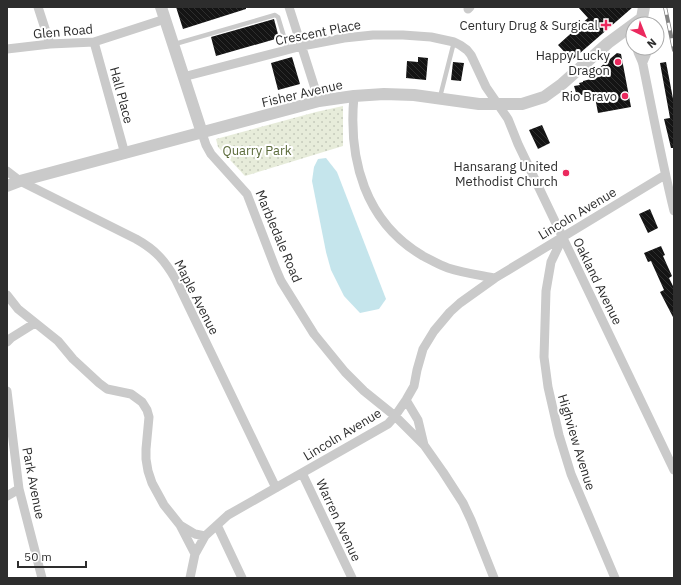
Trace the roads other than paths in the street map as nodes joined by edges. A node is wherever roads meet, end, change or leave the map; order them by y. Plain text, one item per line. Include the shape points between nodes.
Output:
1 (38, 7) edge
2 (161, 7) edge
3 (290, 7) edge
4 (165, 19) junction
5 (625, 31) edge
6 (94, 42) junction
7 (454, 42) junction
8 (50, 44) junction
9 (173, 44) junction
10 (302, 46) junction
11 (7, 49) edge
12 (288, 50) junction
13 (639, 56) edge
14 (646, 56) edge
15 (643, 62) junction
16 (183, 77) junction
17 (354, 96) junction
18 (440, 97) junction
19 (319, 101) junction
20 (498, 104) junction
21 (202, 133) junction
22 (125, 154) junction
23 (7, 171) edge
24 (665, 175) junction
25 (20, 181) junction
26 (7, 186) edge
27 (674, 211) edge
28 (563, 237) junction
29 (495, 278) junction
30 (7, 295) edge
31 (35, 323) junction
32 (7, 342) edge
33 (7, 391) edge
34 (406, 400) junction
35 (395, 416) junction
36 (424, 445) junction
37 (674, 470) edge
38 (302, 473) junction
39 (276, 488) junction
40 (19, 489) junction
41 (7, 496) edge
42 (180, 525) junction
43 (217, 525) junction
44 (205, 536) junction
45 (195, 554) junction
46 (42, 578) edge
47 (190, 578) edge
48 (242, 578) edge
49 (352, 578) edge
50 (494, 578) edge
51 (615, 578) edge

1 - 8 street
2 - 4 street, Marbledale Road
3 - 10 street
4 - 6 street, Glen Road
4 - 9 street, Marbledale Road
5 - 20 street, Fisher Avenue via 544,97 522,104
6 - 8 street, Glen Road
6 - 22 street, Hall Place
7 - 10 street, Crescent Place via 431,37 373,35
7 - 18 lane
7 - 20 street, Crescent Place via 471,55 486,87
8 - 11 street, Glen Road
9 - 12 lane via 275,15 278,17
9 - 16 street, Marbledale Road
10 - 12 street, Crescent Place
10 - 19 street
12 - 16 street, Crescent Place
13 - 15 street
14 - 15 street
15 - 24 street
16 - 21 street, Marbledale Road
17 - 18 street, Fisher Avenue via 384,94
17 - 19 street, Fisher Avenue
17 - 29 street via 352,110 358,169 364,188 378,215 400,240 431,260 446,267
18 - 20 street, Fisher Avenue via 479,104
19 - 21 street, Fisher Avenue
20 - 28 street, Oakland Avenue via 508,119
21 - 22 street, Fisher Avenue
21 - 35 street, Marbledale Road via 212,154 247,194 281,281 314,334 349,376
22 - 25 street, Fisher Avenue
23 - 25 street, Maple Avenue
24 - 27 street
24 - 28 street, Lincoln Avenue
25 - 26 street, Fisher Avenue
25 - 39 street, Maple Avenue via 136,239 161,257 176,280
28 - 29 street, Lincoln Avenue
28 - 37 street, Oakland Avenue
28 - 51 street, Highview Avenue via 551,262 546,290 544,357 548,387 571,474
29 - 34 street, Lincoln Avenue via 460,303 434,331 423,349 414,386
30 - 31 street via 18,310
31 - 32 street
31 - 42 street via 58,341 99,383 107,389 131,394 148,410 148,471 157,494
33 - 40 street, Park Avenue
34 - 35 street, Lincoln Avenue
34 - 36 street, Marbledale Road via 418,420
35 - 36 street, Marbledale Road
35 - 38 street, Lincoln Avenue via 388,424
36 - 50 street, Marbledale Road via 463,503
38 - 39 street, Lincoln Avenue
38 - 49 street, Warren Avenue
39 - 43 street, Lincoln Avenue via 228,515
40 - 41 street
40 - 46 street, Park Avenue
42 - 44 street via 195,534
42 - 45 street
43 - 44 street, Lincoln Avenue
43 - 48 street
44 - 45 street, Lincoln Avenue
45 - 47 street, Lincoln Avenue

